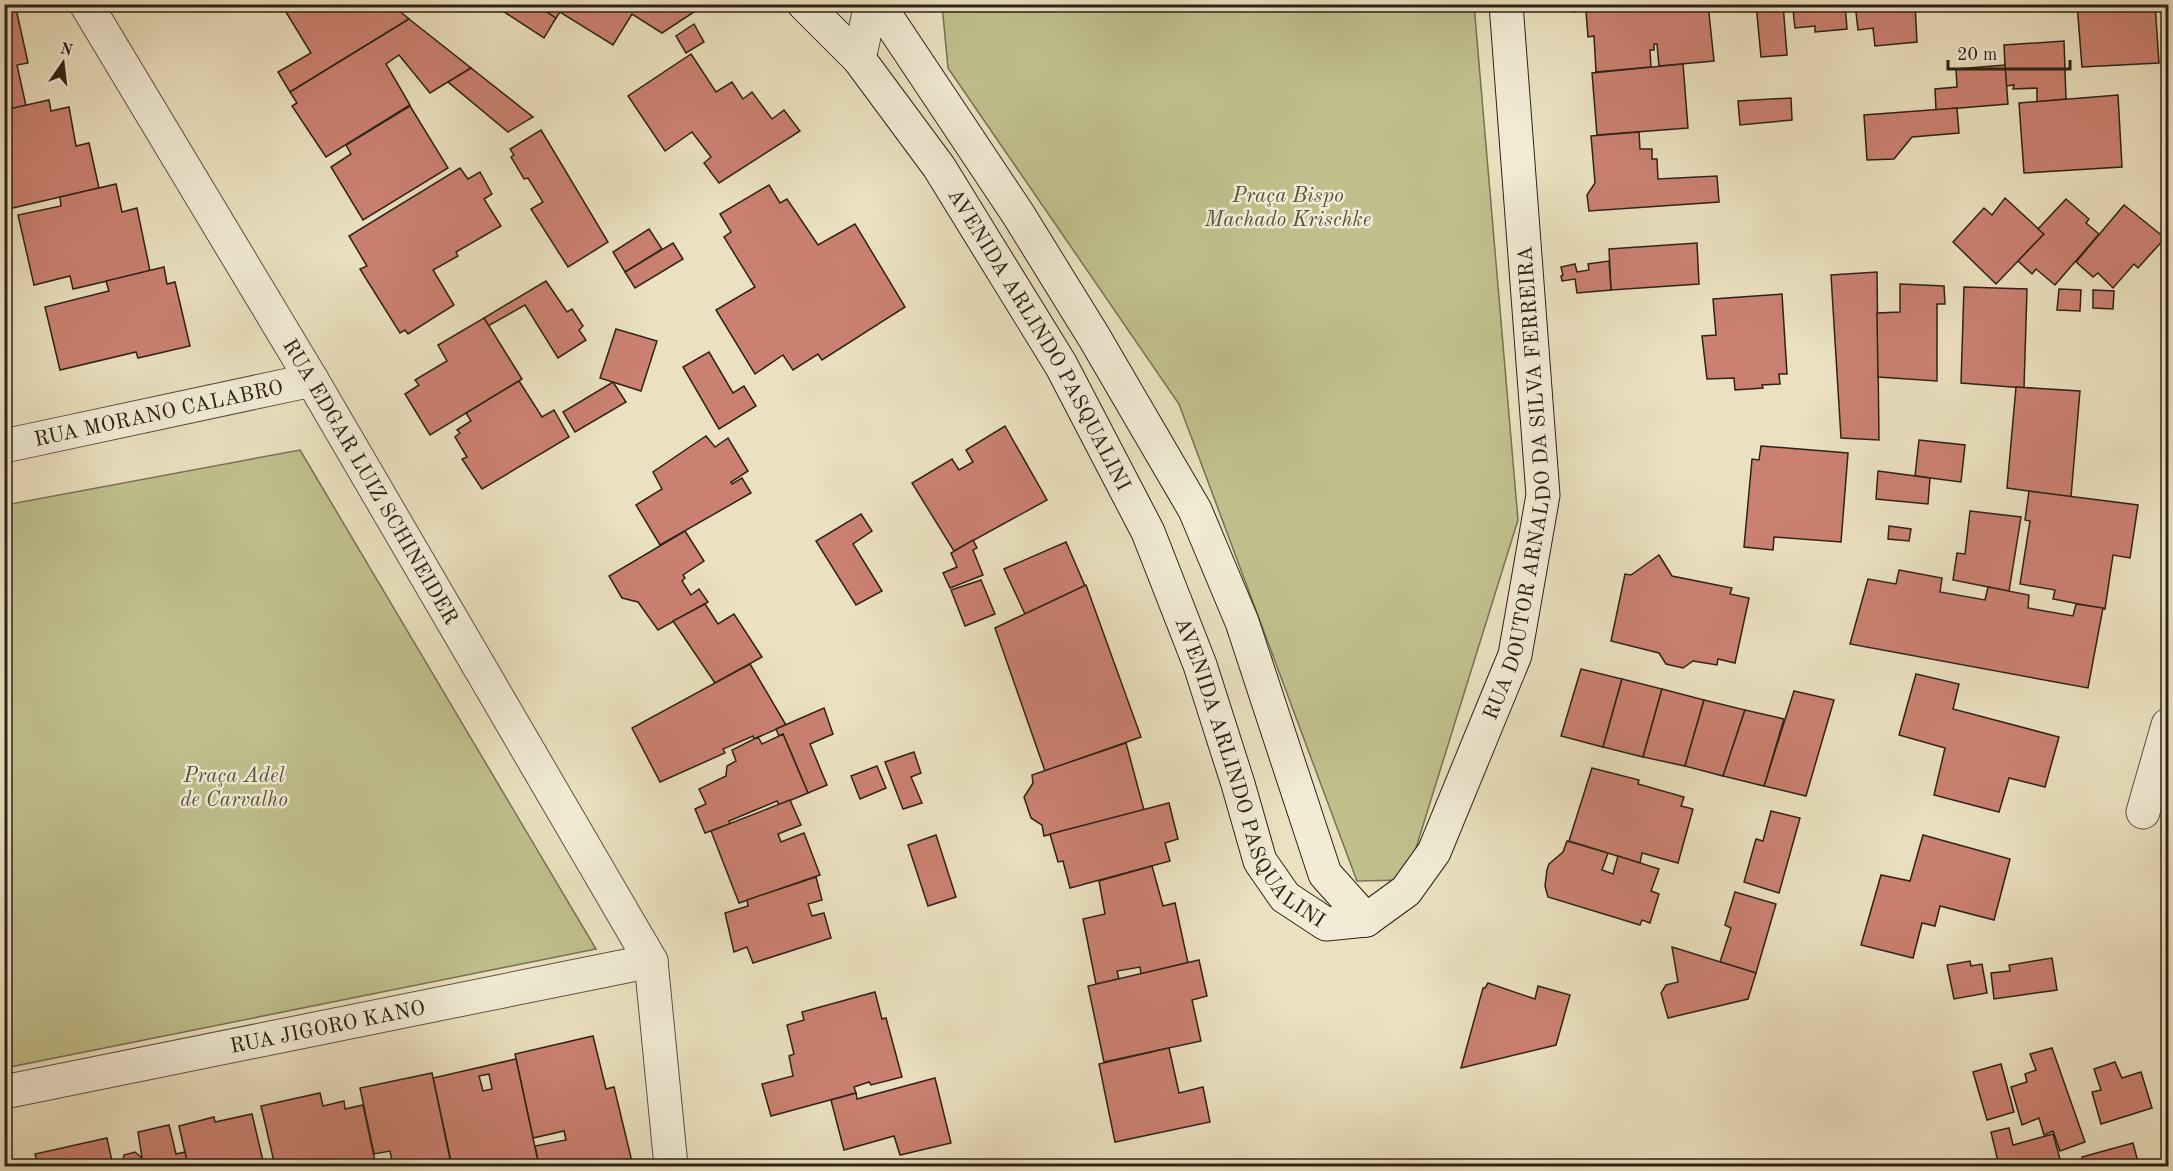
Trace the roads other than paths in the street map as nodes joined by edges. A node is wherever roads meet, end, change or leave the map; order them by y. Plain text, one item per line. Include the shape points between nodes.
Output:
1 (86, 4) edge
2 (804, 4) edge
3 (871, 4) edge
4 (879, 4) edge
5 (1506, 4) edge
6 (859, 59) junction
7 (312, 380) junction
8 (4, 446) edge
9 (2169, 725) edge
10 (2143, 812) dead end
11 (1365, 920) junction
12 (651, 961) junction
13 (4, 1092) edge
14 (672, 1167) edge

1 - 7 street, RUA EDGAR LUIZ SCHINEIDER
2 - 6 street, AVENIDA ARLINDO PASQUALINI
3 - 6 street
4 - 11 street, AVENIDA ARLINDO PASQUALINI via 1018,214 1195,510 1242,622 1325,873
5 - 11 street, RUA DOUTOR ARNALDO DA SILVA FERREIRA via 1543,495 1515,655 1434,852 1406,891
6 - 11 street, AVENIDA ARLINDO PASQUALINI via 939,167 1055,356 1148,532 1200,665 1260,861 1285,897 1326,924
7 - 8 street, RUA MORANO CALABRO
7 - 12 street, RUA EDGAR LUIZ SCHINEIDER
9 - 10 street
12 - 13 street, RUA JIGORO KANO
12 - 14 street

